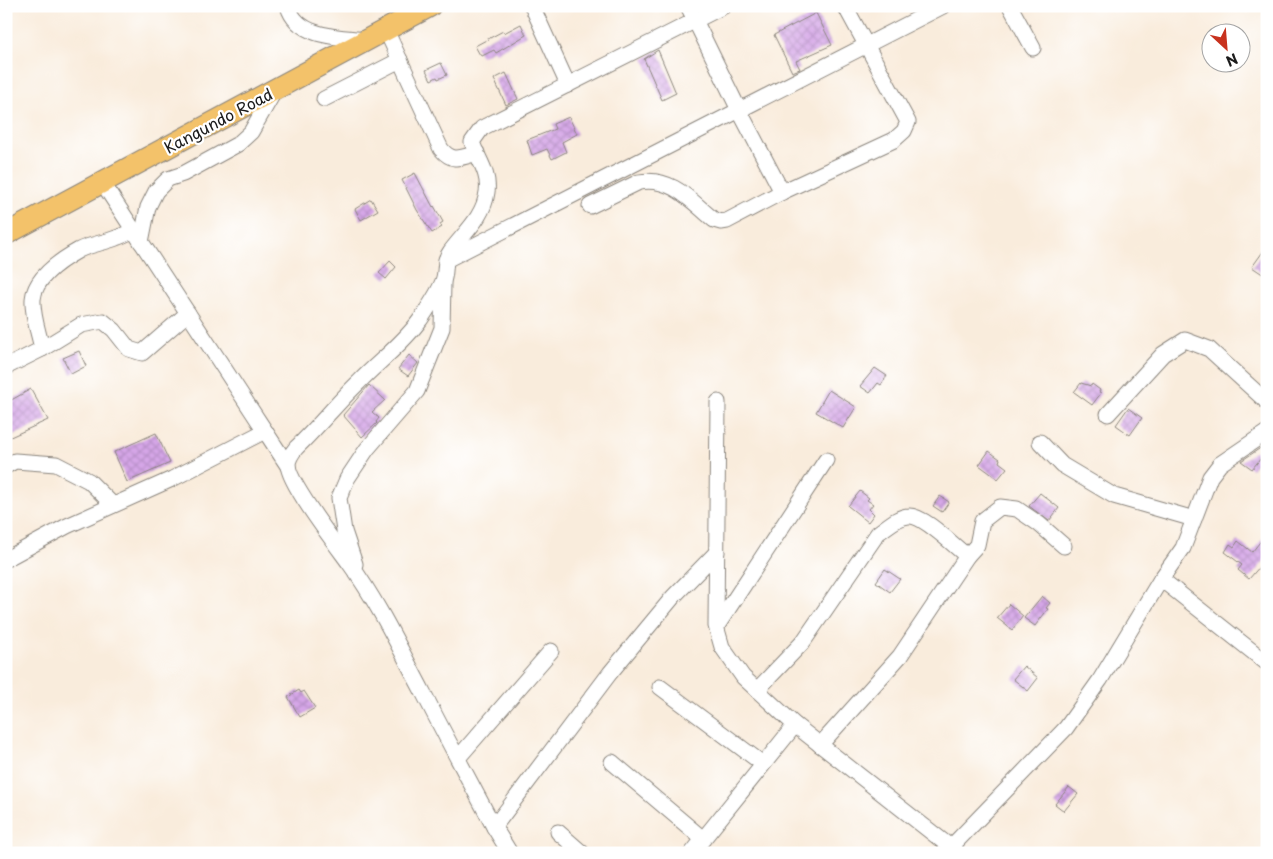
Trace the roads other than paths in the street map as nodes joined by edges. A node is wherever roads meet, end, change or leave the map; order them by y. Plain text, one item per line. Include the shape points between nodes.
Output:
1 (288, 6) edge
2 (430, 6) edge
3 (532, 6) edge
4 (688, 6) edge
5 (724, 6) edge
6 (845, 6) edge
7 (943, 6) edge
8 (1010, 6) edge
9 (696, 21) junction
10 (386, 30) junction
11 (367, 40) junction
12 (865, 45) junction
13 (1033, 48) dead end
14 (400, 60) junction
15 (568, 85) junction
16 (276, 89) junction
17 (324, 99) dead end
18 (739, 110) junction
19 (476, 154) junction
20 (633, 164) junction
21 (648, 180) junction
22 (102, 182) junction
23 (782, 192) junction
24 (590, 206) dead end
25 (6, 234) edge
26 (138, 236) junction
27 (445, 261) junction
28 (443, 281) junction
29 (188, 313) junction
30 (42, 349) junction
31 (6, 367) edge
32 (718, 402) dead end
33 (1267, 402) edge
34 (1108, 414) dead end
35 (265, 431) junction
36 (1267, 432) edge
37 (1040, 442) dead end
38 (826, 460) dead end
39 (6, 466) edge
40 (288, 466) junction
41 (113, 505) junction
42 (1194, 519) junction
43 (1064, 546) dead end
44 (717, 552) junction
45 (967, 556) junction
46 (6, 559) edge
47 (357, 573) junction
48 (1161, 580) junction
49 (716, 626) junction
50 (551, 651) dead end
51 (1267, 663) edge
52 (660, 687) dead end
53 (757, 690) junction
54 (795, 725) junction
55 (820, 745) junction
56 (458, 758) junction
57 (612, 762) dead end
58 (763, 764) junction
59 (494, 827) junction
60 (558, 832) dead end
61 (703, 839) junction
62 (955, 850) edge
63 (510, 853) edge
64 (582, 853) edge
65 (692, 853) edge

1 - 11 street via 296,22 308,30
2 - 10 highway, Kangundo Road
3 - 15 street
4 - 9 street
5 - 9 street
6 - 12 street
7 - 12 street
8 - 13 street
9 - 15 street
9 - 18 street
10 - 11 highway, Kangundo Road
10 - 14 street
11 - 16 highway, Kangundo Road
12 - 18 street
12 - 23 street via 908,122 904,131 894,140
14 - 17 street
14 - 19 street via 441,149 448,157 458,159
15 - 19 street via 482,128 472,142
16 - 22 highway, Kangundo Road
16 - 26 street via 251,132 238,144 168,179 156,191
18 - 20 street
18 - 23 street
19 - 27 street via 487,179 484,205
20 - 21 street
20 - 27 street
21 - 23 street via 682,191 714,220 721,222
21 - 24 street
22 - 25 highway, Kangundo Road
22 - 26 street
26 - 29 street
26 - 30 street via 98,242 80,250 40,280 33,298
27 - 28 street
28 - 40 street via 419,321 296,448
28 - 47 street via 442,328 416,391 367,449 347,479 340,498 344,531 355,558
29 - 30 street via 142,353 128,349 103,321 81,324
29 - 35 street
30 - 31 street
32 - 44 street
33 - 34 street via 1209,349 1185,340 1163,354
35 - 40 street
35 - 41 street
36 - 42 street via 1220,464 1210,477
37 - 42 street via 1062,465 1114,496
38 - 49 street
39 - 41 street via 15,461 56,464 89,481
40 - 47 street via 312,510
41 - 46 street
42 - 48 street via 1183,548
43 - 45 street via 1017,509 1000,507 982,521 977,545
44 - 49 street
44 - 59 street via 673,597 610,673
45 - 53 street via 922,520 909,516 895,522 878,533 803,642
45 - 55 street via 900,656
47 - 56 street via 411,666
48 - 51 street
48 - 62 street via 1100,680 1066,728
49 - 53 street via 722,647 743,677
50 - 56 street
52 - 58 street
53 - 54 street
54 - 55 street
54 - 58 street
55 - 62 street
56 - 59 street
57 - 61 street
58 - 61 street
59 - 63 street
60 - 64 street
61 - 65 street

